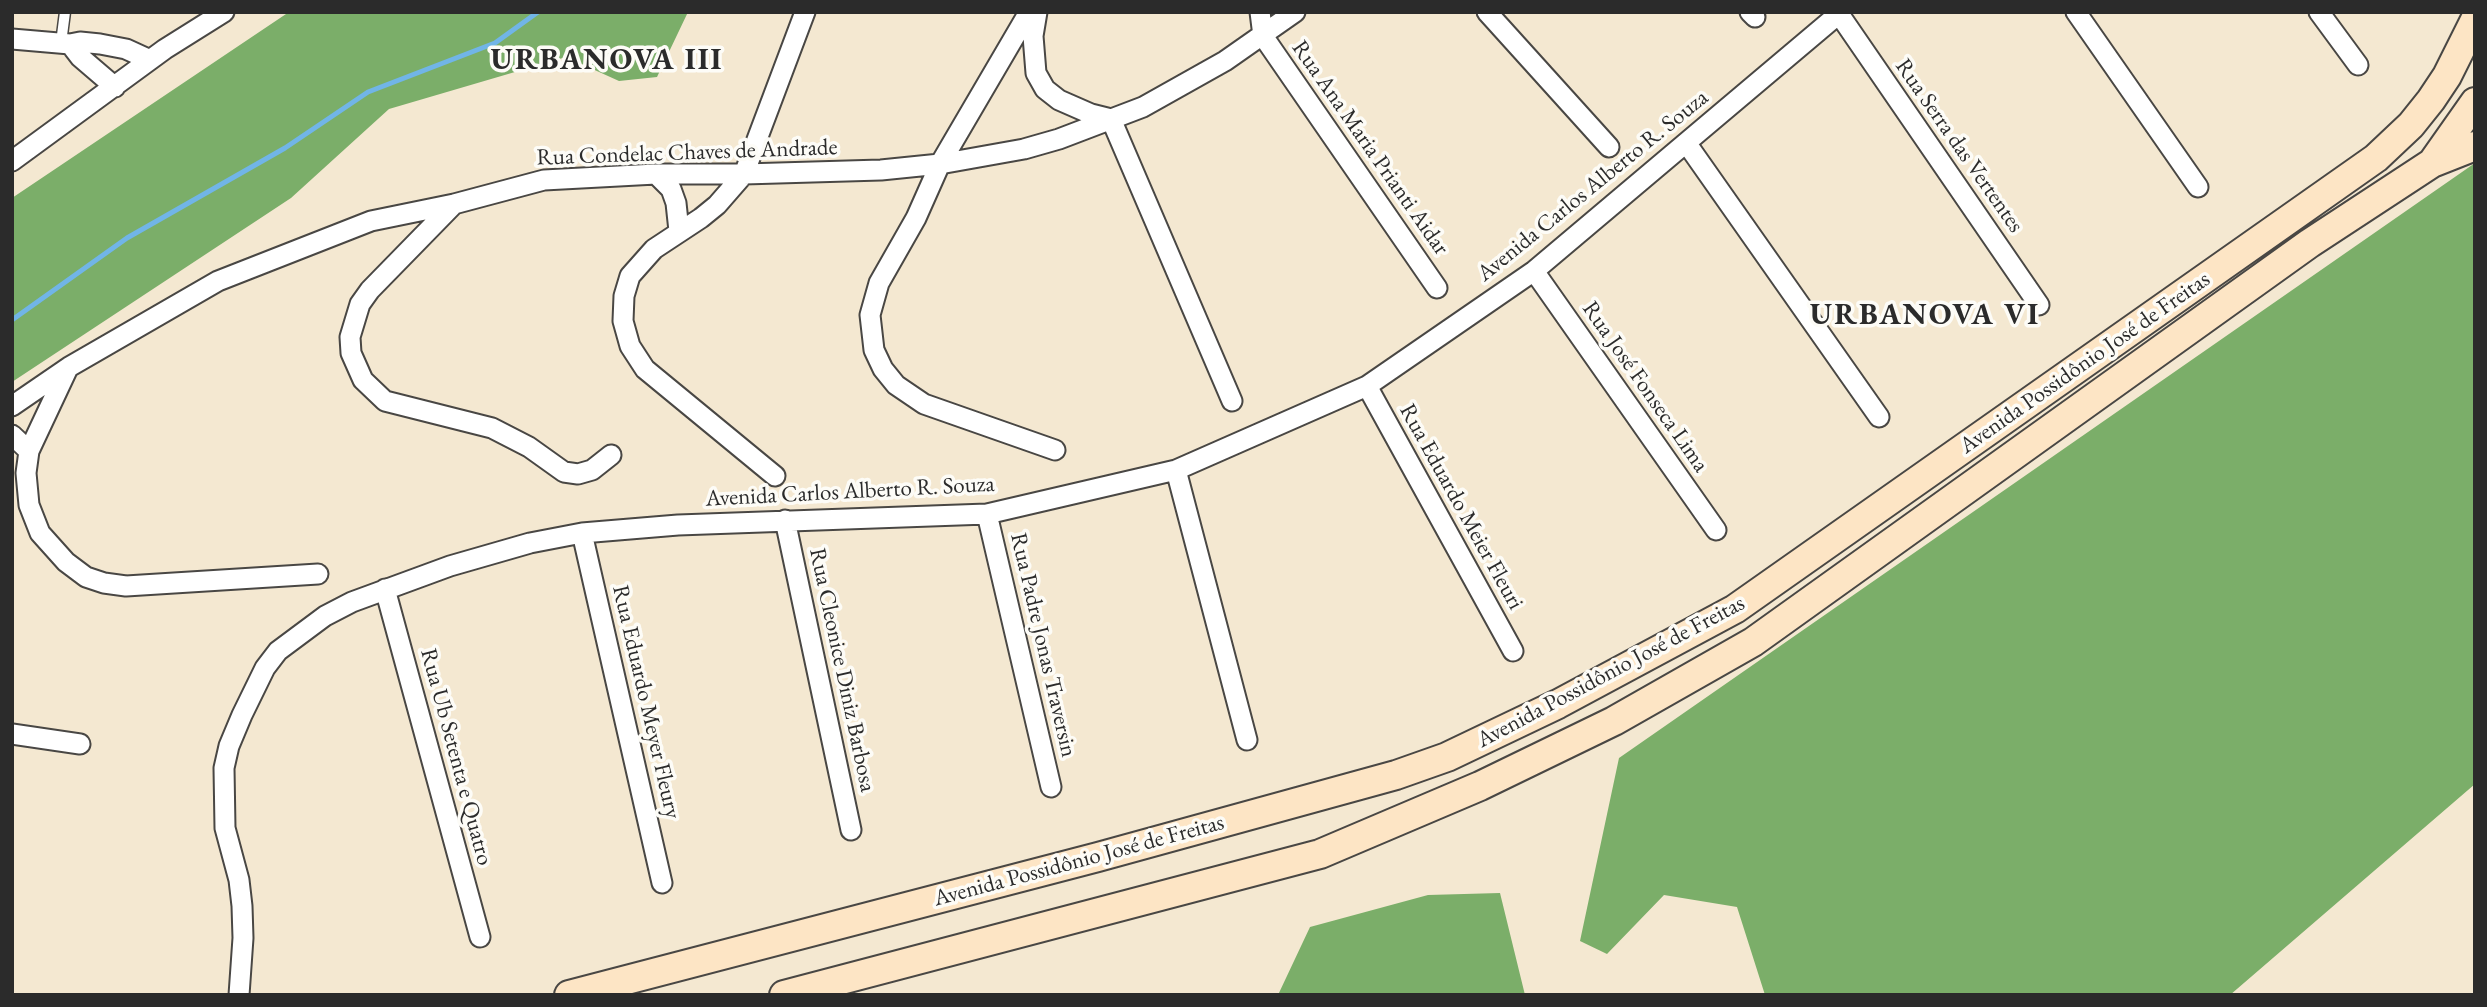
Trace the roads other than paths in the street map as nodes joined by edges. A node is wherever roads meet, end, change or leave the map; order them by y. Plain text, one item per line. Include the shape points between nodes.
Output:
1 (65, 12) edge
2 (224, 12) edge
3 (805, 12) edge
4 (1029, 12) edge
5 (1037, 12) edge
6 (1260, 12) edge
7 (1296, 12) edge
8 (1487, 12) edge
9 (2076, 12) edge
10 (2319, 12) edge
11 (1840, 13) edge
12 (2475, 20) edge
13 (1263, 36) junction
14 (12, 38) edge
15 (65, 43) junction
16 (150, 60) junction
17 (2358, 65) dead end
18 (115, 87) junction
19 (2475, 102) edge
20 (1111, 119) junction
21 (2411, 125) junction
22 (1686, 144) junction
23 (2475, 146) edge
24 (1608, 147) dead end
25 (12, 161) edge
26 (2432, 163) junction
27 (940, 164) junction
28 (656, 174) junction
29 (744, 174) junction
30 (2198, 187) dead end
31 (454, 204) junction
32 (679, 231) junction
33 (1534, 271) junction
34 (1437, 288) dead end
35 (2039, 305) dead end
36 (69, 367) junction
37 (1367, 386) junction
38 (1232, 401) dead end
39 (12, 406) edge
40 (1879, 417) dead end
41 (12, 435) edge
42 (1055, 450) dead end
43 (29, 451) junction
44 (611, 455) dead end
45 (1176, 470) junction
46 (775, 476) dead end
47 (987, 514) junction
48 (785, 520) junction
49 (1716, 530) dead end
50 (582, 533) junction
51 (318, 574) dead end
52 (385, 589) junction
53 (1513, 651) dead end
54 (12, 734) edge
55 (1247, 740) dead end
56 (80, 744) dead end
57 (1051, 787) dead end
58 (851, 830) dead end
59 (662, 883) dead end
60 (480, 937) dead end
61 (239, 968) junction
62 (227, 995) edge
63 (239, 995) edge
64 (569, 995) edge
65 (784, 995) edge

1 - 15 lane
2 - 16 street
3 - 29 street
4 - 27 street
5 - 20 street via 1033,54 1045,89 1074,108
6 - 13 street
7 - 13 street, Rua Condelac Chaves de Andrade
8 - 24 street
9 - 30 street
10 - 17 street
11 - 22 street, Avenida Carlos Alberto R. Souza
11 - 35 street, Rua Serra das Vertentes
12 - 21 street, Avenida Possidônio José de Freitas via 2447,76
13 - 20 street, Rua Condelac Chaves de Andrade via 1183,86
13 - 34 street, Rua Ana Maria Prianti Aidar
14 - 15 street
15 - 16 street via 126,49
15 - 18 street
16 - 18 street
18 - 25 street
19 - 21 street
19 - 26 street, Avenida Possidônio José de Freitas
20 - 27 street, Rua Condelac Chaves de Andrade via 1024,149
20 - 38 street
21 - 64 street, Avenida Possidônio José de Freitas via 2376,158 1735,609 1507,730 1384,778
22 - 33 street, Avenida Carlos Alberto R. Souza
22 - 40 street
23 - 26 street
26 - 65 street, Avenida Possidônio José de Freitas via 2310,243 1753,642 1614,721 1480,786 1320,854
27 - 29 street, Rua Condelac Chaves de Andrade
27 - 42 street via 879,283 870,315 874,350 896,384 924,404
28 - 29 street, Rua Condelac Chaves de Andrade
28 - 31 street, Rua Condelac Chaves de Andrade via 544,180
28 - 32 street via 671,189
29 - 32 street via 717,205
31 - 36 street, Rua Condelac Chaves de Andrade via 371,221 218,281
31 - 44 street via 360,304 350,337 351,353 363,380 385,401 492,428 564,472 592,470
32 - 46 street via 654,249 630,276 623,321 630,346 645,369
33 - 37 street, Avenida Carlos Alberto R. Souza
33 - 49 street, Rua José Fonseca Lima
36 - 39 street, Rua Condelac Chaves de Andrade
36 - 43 street
37 - 45 street, Avenida Carlos Alberto R. Souza
37 - 53 street, Rua Eduardo Meier Fleuri
41 - 43 street
43 - 51 street via 26,491 40,533 53,551 86,576 126,586
45 - 47 street, Avenida Carlos Alberto R. Souza
45 - 55 street
47 - 48 street, Avenida Carlos Alberto R. Souza
47 - 57 street, Rua Padre Jonas Traversin
48 - 50 street, Avenida Carlos Alberto R. Souza
48 - 58 street, Rua Cleonice Diniz Barbosa
50 - 52 street, Avenida Carlos Alberto R. Souza via 491,553
50 - 59 street, Rua Eduardo Meyer Fleury
52 - 60 street, Rua Ub Setenta e Quatro
52 - 61 street, Avenida Carlos Alberto R. Souza via 325,616 278,651 255,685 229,746 223,812 242,906
54 - 56 street
61 - 62 street
61 - 63 street

